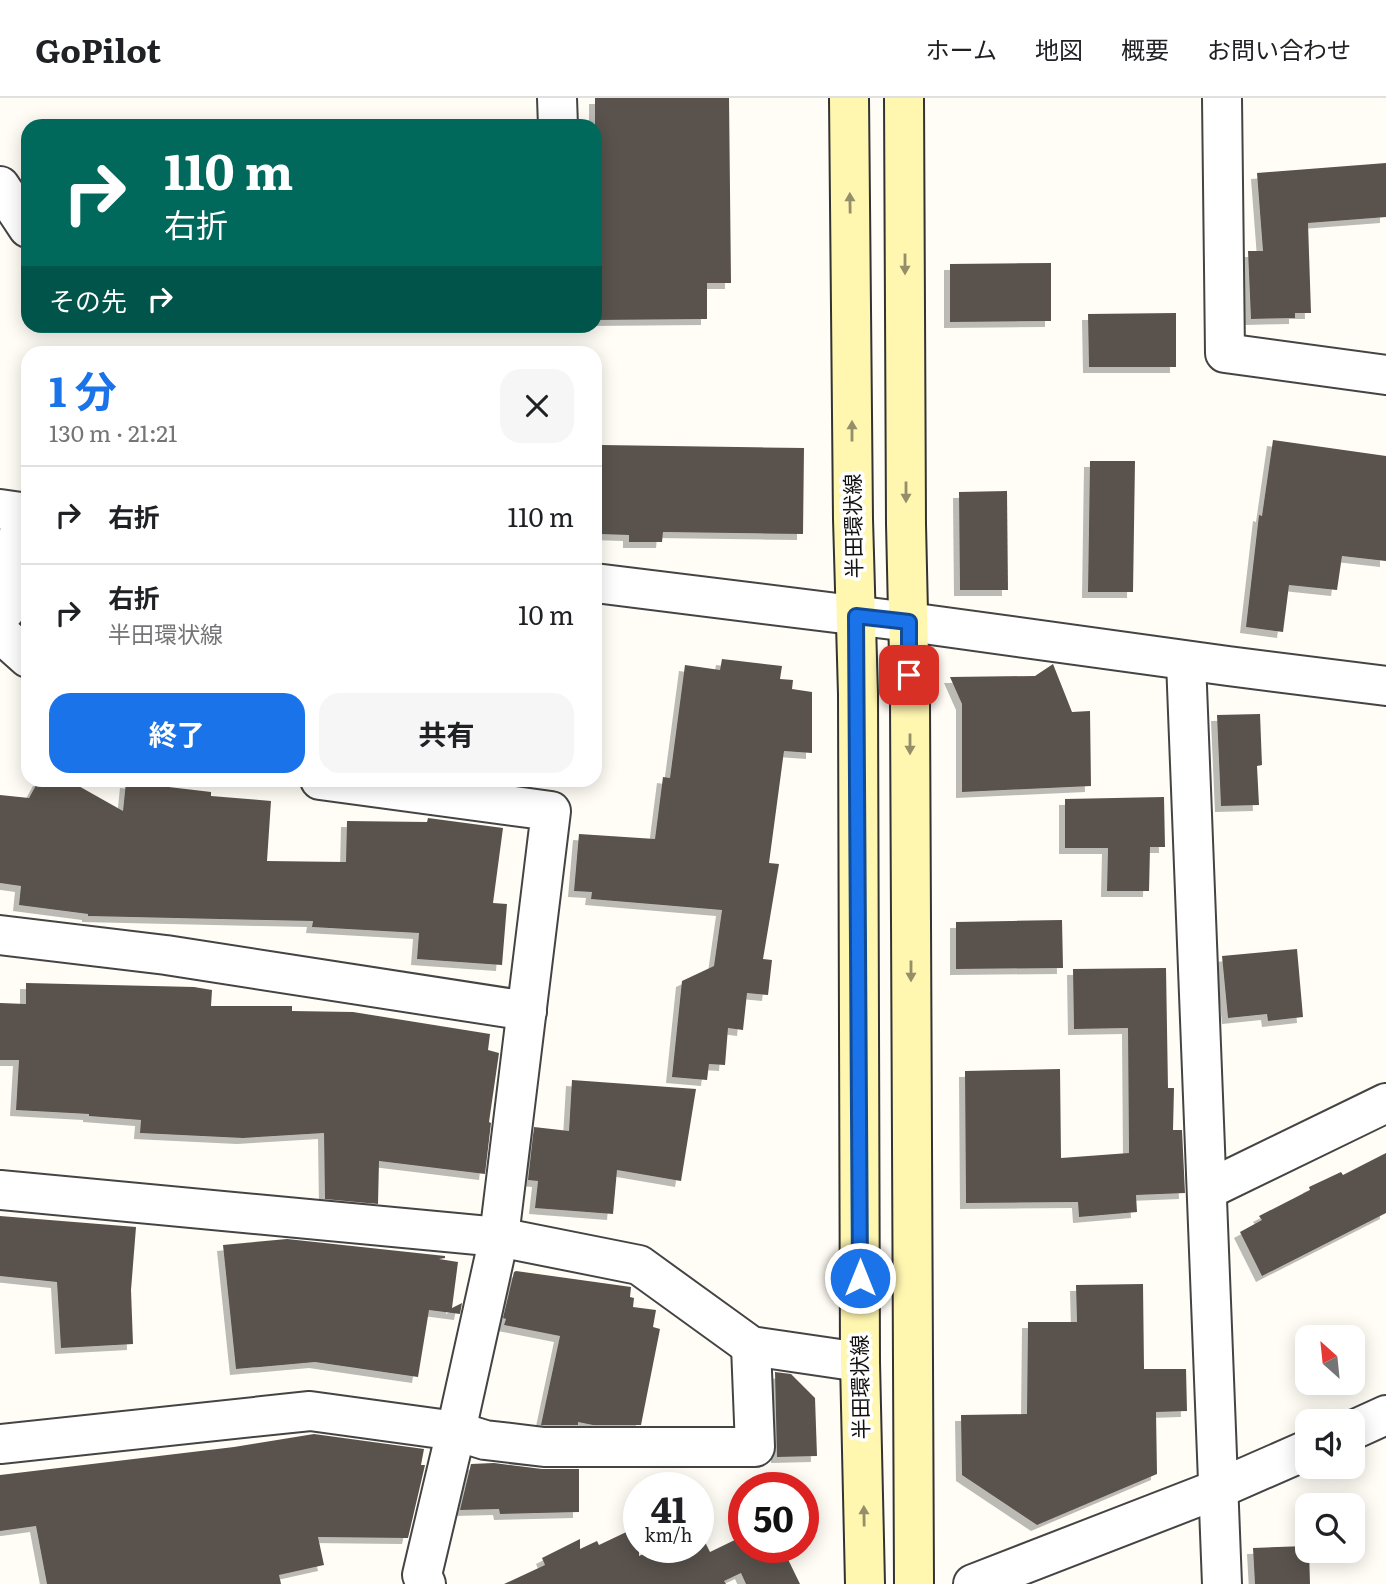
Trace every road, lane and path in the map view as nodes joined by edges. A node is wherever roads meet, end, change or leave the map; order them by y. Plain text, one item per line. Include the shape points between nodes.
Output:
1 (557, 98) edge
2 (849, 98) edge
3 (904, 98) edge
4 (1222, 98) edge
5 (558, 119) edge
6 (0, 186) edge
7 (21, 218) edge
8 (1386, 375) edge
9 (17, 511) edge
10 (602, 584) edge
11 (0, 616) edge
12 (856, 616) junction
13 (909, 622) junction
14 (0, 633) edge
15 (21, 652) edge
16 (1186, 660) junction
17 (1386, 686) edge
18 (372, 787) edge
19 (0, 935) edge
20 (527, 1012) junction
21 (1386, 1103) edge
22 (0, 1190) edge
23 (1207, 1190) junction
24 (499, 1237) junction
25 (751, 1346) junction
26 (860, 1362) junction
27 (1386, 1415) edge
28 (1365, 1425) edge
29 (456, 1431) junction
30 (0, 1444) edge
31 (1295, 1455) edge
32 (1218, 1489) junction
33 (425, 1584) edge
34 (865, 1584) edge
35 (914, 1584) edge
36 (973, 1584) edge
37 (1222, 1584) edge

1 - 5 street
12 -> 2 main road, 半田環状線
3 -> 13 main road
4 - 8 street via 1225,353
6 - 7 street
9 - 11 street via 8,607
10 - 12 street
12 - 13 street
12 - 26 main road, 半田環状線
13 - 16 street
13 -> 35 main road
14 - 15 street
16 - 17 street
16 - 23 street
18 - 20 street via 551,811
19 - 20 street via 180,957
20 - 24 street
21 - 23 street
22 - 24 street
23 - 32 street
24 - 25 street via 639,1265
24 - 29 street
25 - 26 street
25 - 29 street via 755,1447 544,1447 485,1440
34 -> 26 main road, 半田環状線
27 - 28 street
29 - 30 street via 310,1410
29 - 33 street via 422,1575
31 - 32 street
32 - 36 street
32 - 37 street

